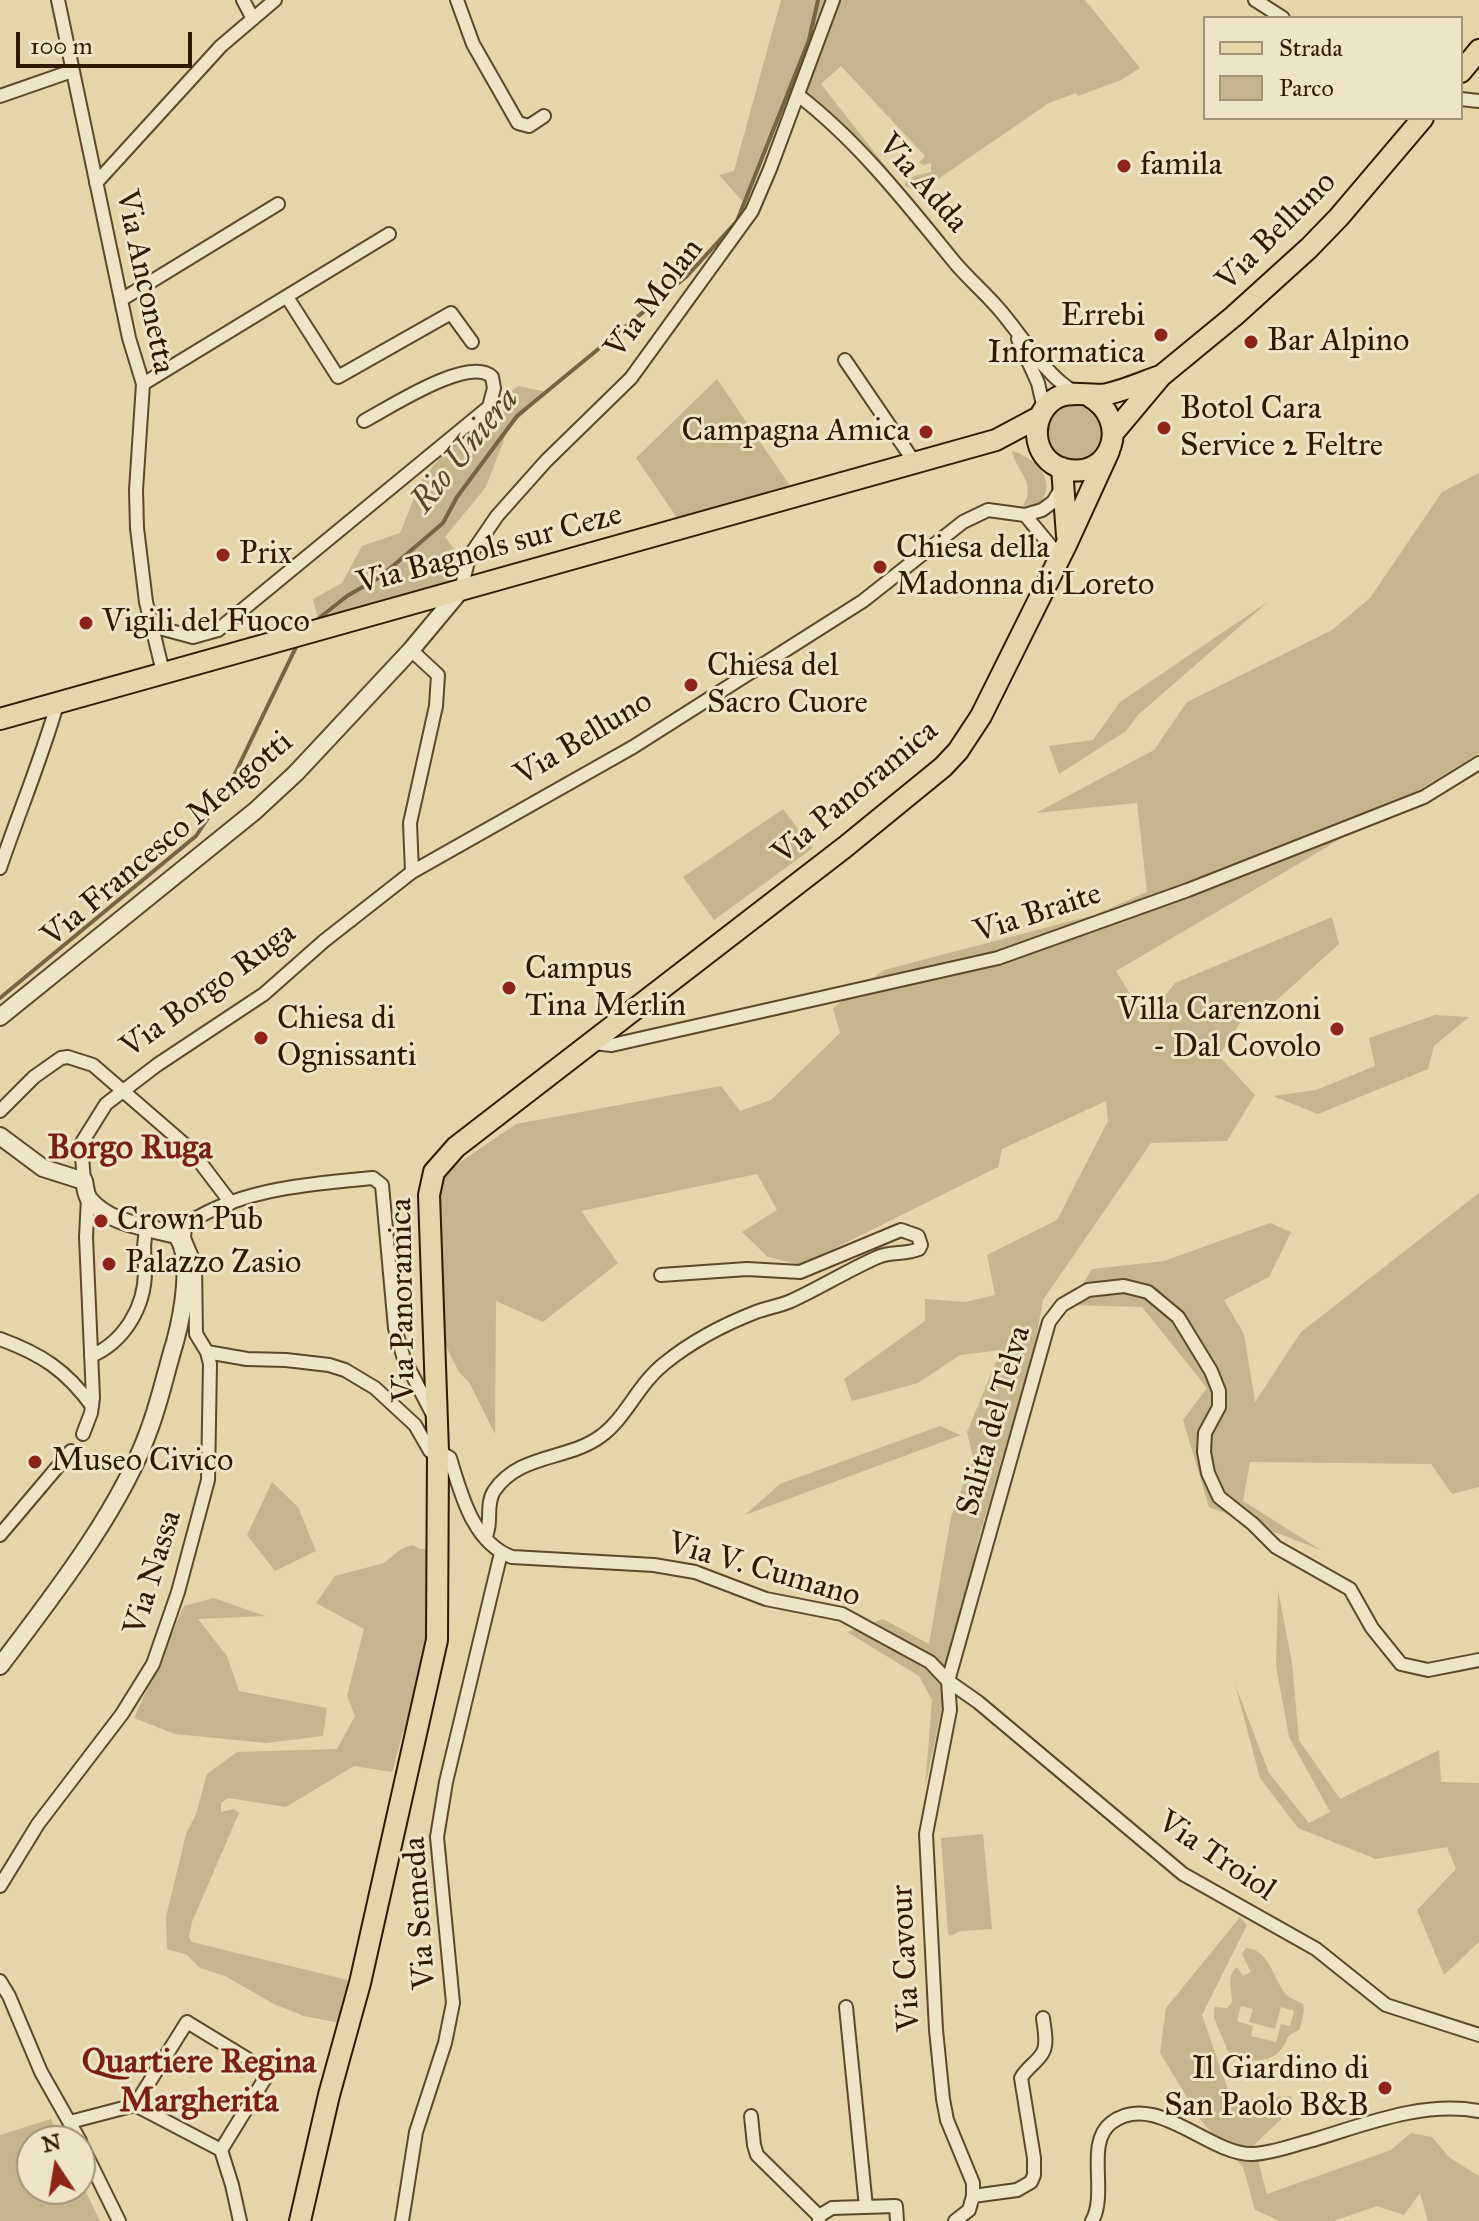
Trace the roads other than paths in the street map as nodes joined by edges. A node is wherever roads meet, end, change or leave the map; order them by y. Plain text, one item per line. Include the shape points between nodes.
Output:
1 (58, 0) edge
2 (243, 0) edge
3 (275, 0) edge
4 (457, 0) edge
5 (833, 0) edge
6 (1255, 0) edge
7 (1280, 16) edge
8 (253, 19) junction
9 (1479, 50) edge
10 (1463, 70) edge
11 (72, 71) junction
12 (798, 95) junction
13 (0, 96) edge
14 (544, 116) dead end
15 (1421, 120) edge
16 (96, 183) junction
17 (278, 204) dead end
18 (389, 234) dead end
19 (287, 297) junction
20 (121, 300) junction
21 (1002, 312) junction
22 (472, 342) dead end
23 (845, 360) dead end
24 (1161, 376) junction
25 (143, 384) junction
26 (1083, 395) junction
27 (1042, 413) junction
28 (364, 421) dead end
29 (996, 440) junction
30 (1111, 442) junction
31 (1040, 449) junction
32 (915, 463) junction
33 (1063, 474) junction
34 (1025, 515) junction
35 (1063, 550) junction
36 (461, 590) junction
37 (152, 626) junction
38 (411, 650) junction
39 (163, 672) junction
40 (58, 701) junction
41 (0, 719) edge
42 (1479, 763) edge
43 (0, 868) edge
44 (412, 872) junction
45 (0, 1017) edge
46 (592, 1043) junction
47 (121, 1090) junction
48 (0, 1111) edge
49 (0, 1136) edge
50 (84, 1181) junction
51 (88, 1198) junction
52 (231, 1203) junction
53 (147, 1228) junction
54 (180, 1234) junction
55 (661, 1275) dead end
56 (0, 1339) edge
57 (207, 1352) junction
58 (91, 1356) junction
59 (92, 1406) junction
60 (437, 1422) junction
61 (83, 1434) dead end
62 (71, 1451) dead end
63 (438, 1451) junction
64 (0, 1535) edge
65 (485, 1538) junction
66 (501, 1553) junction
67 (1479, 1660) edge
68 (0, 1666) edge
69 (948, 1681) junction
70 (0, 1886) edge
71 (0, 1981) edge
72 (846, 2007) dead end
73 (1043, 2018) dead end
74 (1479, 2035) edge
75 (135, 2105) junction
76 (1479, 2111) edge
77 (751, 2116) dead end
78 (70, 2122) junction
79 (72, 2125) edge
80 (221, 2150) junction
81 (96, 2174) edge
82 (973, 2196) junction
83 (866, 2207) junction
84 (819, 2218) edge
85 (119, 2221) edge
86 (240, 2221) edge
87 (300, 2221) edge
88 (402, 2221) edge
89 (897, 2221) edge
90 (955, 2221) edge
91 (1092, 2221) edge

1 - 11 street, Via Anconetta
2 - 8 street
3 - 8 street
4 - 14 street via 473,44 518,123 529,126
5 - 12 street, Via Molan
6 - 7 street
8 - 16 street via 221,46
9 - 10 main road
11 - 13 street
11 - 16 street, Via Anconetta
12 - 21 street, Via Adda via 914,209
12 - 36 street, Via Molan via 752,211 631,378 546,461 484,533 469,557
15 - 24 main road, Via Belluno via 1309,248
16 - 20 street, Via Anconetta
17 - 20 street
18 - 19 street
19 - 22 street via 338,377 451,313
19 - 25 street
20 - 25 street, Via Anconetta
21 - 26 street, Via Adda via 1059,382
21 - 27 street, Via Adda via 1033,371
23 - 32 street
24 - 26 main road, Via Belluno via 1107,394
24 - 30 main road, Via Belluno
25 - 37 street, Via Anconetta via 137,528
26 - 27 main road, Via Belluno via 1056,398
26 - 30 main road via 1107,410
27 - 29 main road, Via Bagnols sur Ceze
27 - 31 main road
28 - 37 street via 460,372 480,371 492,377 489,407 218,630 193,637
29 - 31 main road, Via Bagnols sur Ceze
29 - 32 main road, Via Bagnols sur Ceze
30 - 33 main road, Via Belluno via 1100,461
30 - 35 main road, Via Panoramica
31 - 33 main road
32 - 36 main road, Via Bagnols sur Ceze
33 - 34 street via 1053,502
33 - 35 main road, Via Panoramica
34 - 35 street
34 - 44 street, Via Belluno via 988,510 963,522 863,601 633,747
35 - 46 main road, Via Panoramica via 981,716 943,767
36 - 38 street, Via Francesco Mengotti
36 - 39 main road, Via Bagnols sur Ceze
37 - 39 street, Via Anconetta
38 - 44 street via 438,675 410,823
38 - 45 street, Via Francesco Mengotti via 255,811
39 - 40 main road, Via Bagnols sur Ceze
40 - 41 main road, Via Bagnols sur Ceze
40 - 43 street
42 - 46 street, Via Braite via 1424,797 998,958 612,1045
44 - 47 street, Via Borgo Ruga via 264,994
46 - 60 main road, Via Panoramica via 456,1147 434,1172 429,1195
47 - 48 street via 93,1065 61,1058
47 - 50 street, Via Borgo Ruga via 81,1144
47 - 52 street via 190,1149
49 - 50 street via 43,1168
50 - 51 street
51 - 53 street
51 - 58 street
52 - 54 street
52 - 60 street via 270,1189 378,1180 395,1328 408,1368
53 - 54 street
53 - 58 street via 137,1309 114,1344
54 - 57 street, Via Nassa via 195,1264 196,1334
54 - 68 street via 184,1311 149,1431 123,1488
55 - 65 street via 747,1269 800,1272 901,1230 918,1236 921,1245 906,1255 881,1255 809,1293 746,1316 665,1363 638,1388 602,1436 508,1475 493,1492
56 - 59 street via 57,1367
57 - 63 street via 345,1370 375,1388 415,1425 430,1451
57 - 70 street, Via Nassa via 208,1480 153,1664
58 - 59 street
59 - 61 street
60 - 63 main road, Via Panoramica
62 - 64 street
63 - 65 street via 450,1458 461,1494
63 - 87 main road, Via Panoramica via 437,1640
65 - 66 street
66 - 69 street, Via V. Cumano via 695,1572 766,1599 842,1614 930,1662
66 - 88 street, Via Semeda via 437,1837 453,2003 416,2132
67 - 69 street, Salita del Telva via 1428,1670 1401,1664 1350,1589 1276,1547 1219,1497 1204,1452 1205,1433 1219,1407 1211,1371 1178,1317 1148,1292 1124,1286 1088,1290 1062,1305 1049,1322
69 - 74 street, Via Troiol via 1183,1874 1316,1949 1386,2005
69 - 82 street, Via Cavour via 950,1710 926,1834 929,1920 943,2099
71 - 78 street
72 - 83 street, Via Cavour
73 - 82 street via 1045,2047 1021,2078 1034,2175 1017,2190
75 - 78 street
75 - 80 street
75 - 80 street via 187,2022 269,2072
76 - 91 street via 1401,2114 1252,2154 1167,2119 1124,2117 1112,2122 1099,2143 1098,2210
77 - 84 street via 757,2155
78 - 79 street
80 - 86 street
81 - 85 street
82 - 90 street via 969,2210
83 - 84 street via 832,2208
83 - 89 street via 896,2206

